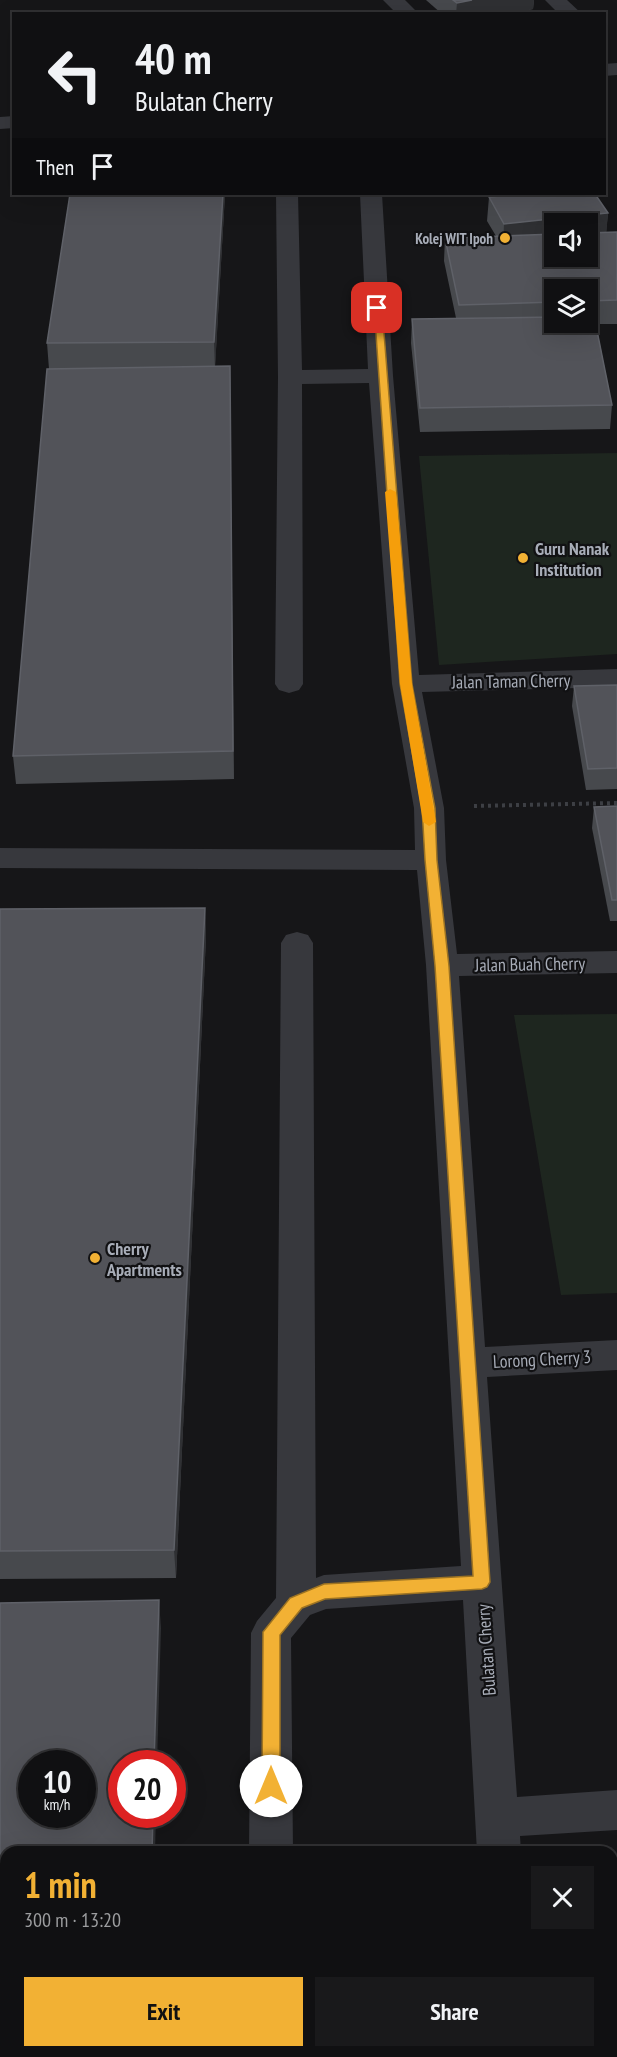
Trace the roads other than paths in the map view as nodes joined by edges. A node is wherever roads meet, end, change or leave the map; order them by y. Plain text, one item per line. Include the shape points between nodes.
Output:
1 (393, 0) edge
2 (555, 0) edge
3 (407, 12) edge
4 (570, 12) edge
5 (287, 195) edge
6 (371, 195) edge
7 (381, 376) junction
8 (290, 377) junction
9 (617, 678) edge
10 (289, 684) dead end
11 (406, 684) junction
12 (0, 858) edge
13 (431, 860) junction
14 (297, 944) dead end
15 (617, 962) edge
16 (442, 966) junction
17 (617, 1355) edge
18 (468, 1363) junction
19 (482, 1582) junction
20 (296, 1603) junction
21 (617, 1810) edge
22 (498, 1835) edge
23 (271, 1846) edge

1 - 3 street
2 - 4 street
5 - 8 street
6 - 7 street, Bulatan Cherry
7 - 8 street
7 - 11 street, Bulatan Cherry
8 - 10 street
9 - 11 street, Jalan Taman Cherry
11 - 13 street, Bulatan Cherry via 429,808
12 - 13 street
13 - 16 street, Bulatan Cherry
14 - 20 street
15 - 16 street, Jalan Buah Cherry
16 - 18 street, Bulatan Cherry
17 - 18 street, Lorong Cherry 3
18 - 19 street, Bulatan Cherry
19 - 20 street via 324,1592
19 - 22 street, Bulatan Cherry
20 - 23 street via 271,1632
21 - 22 street

